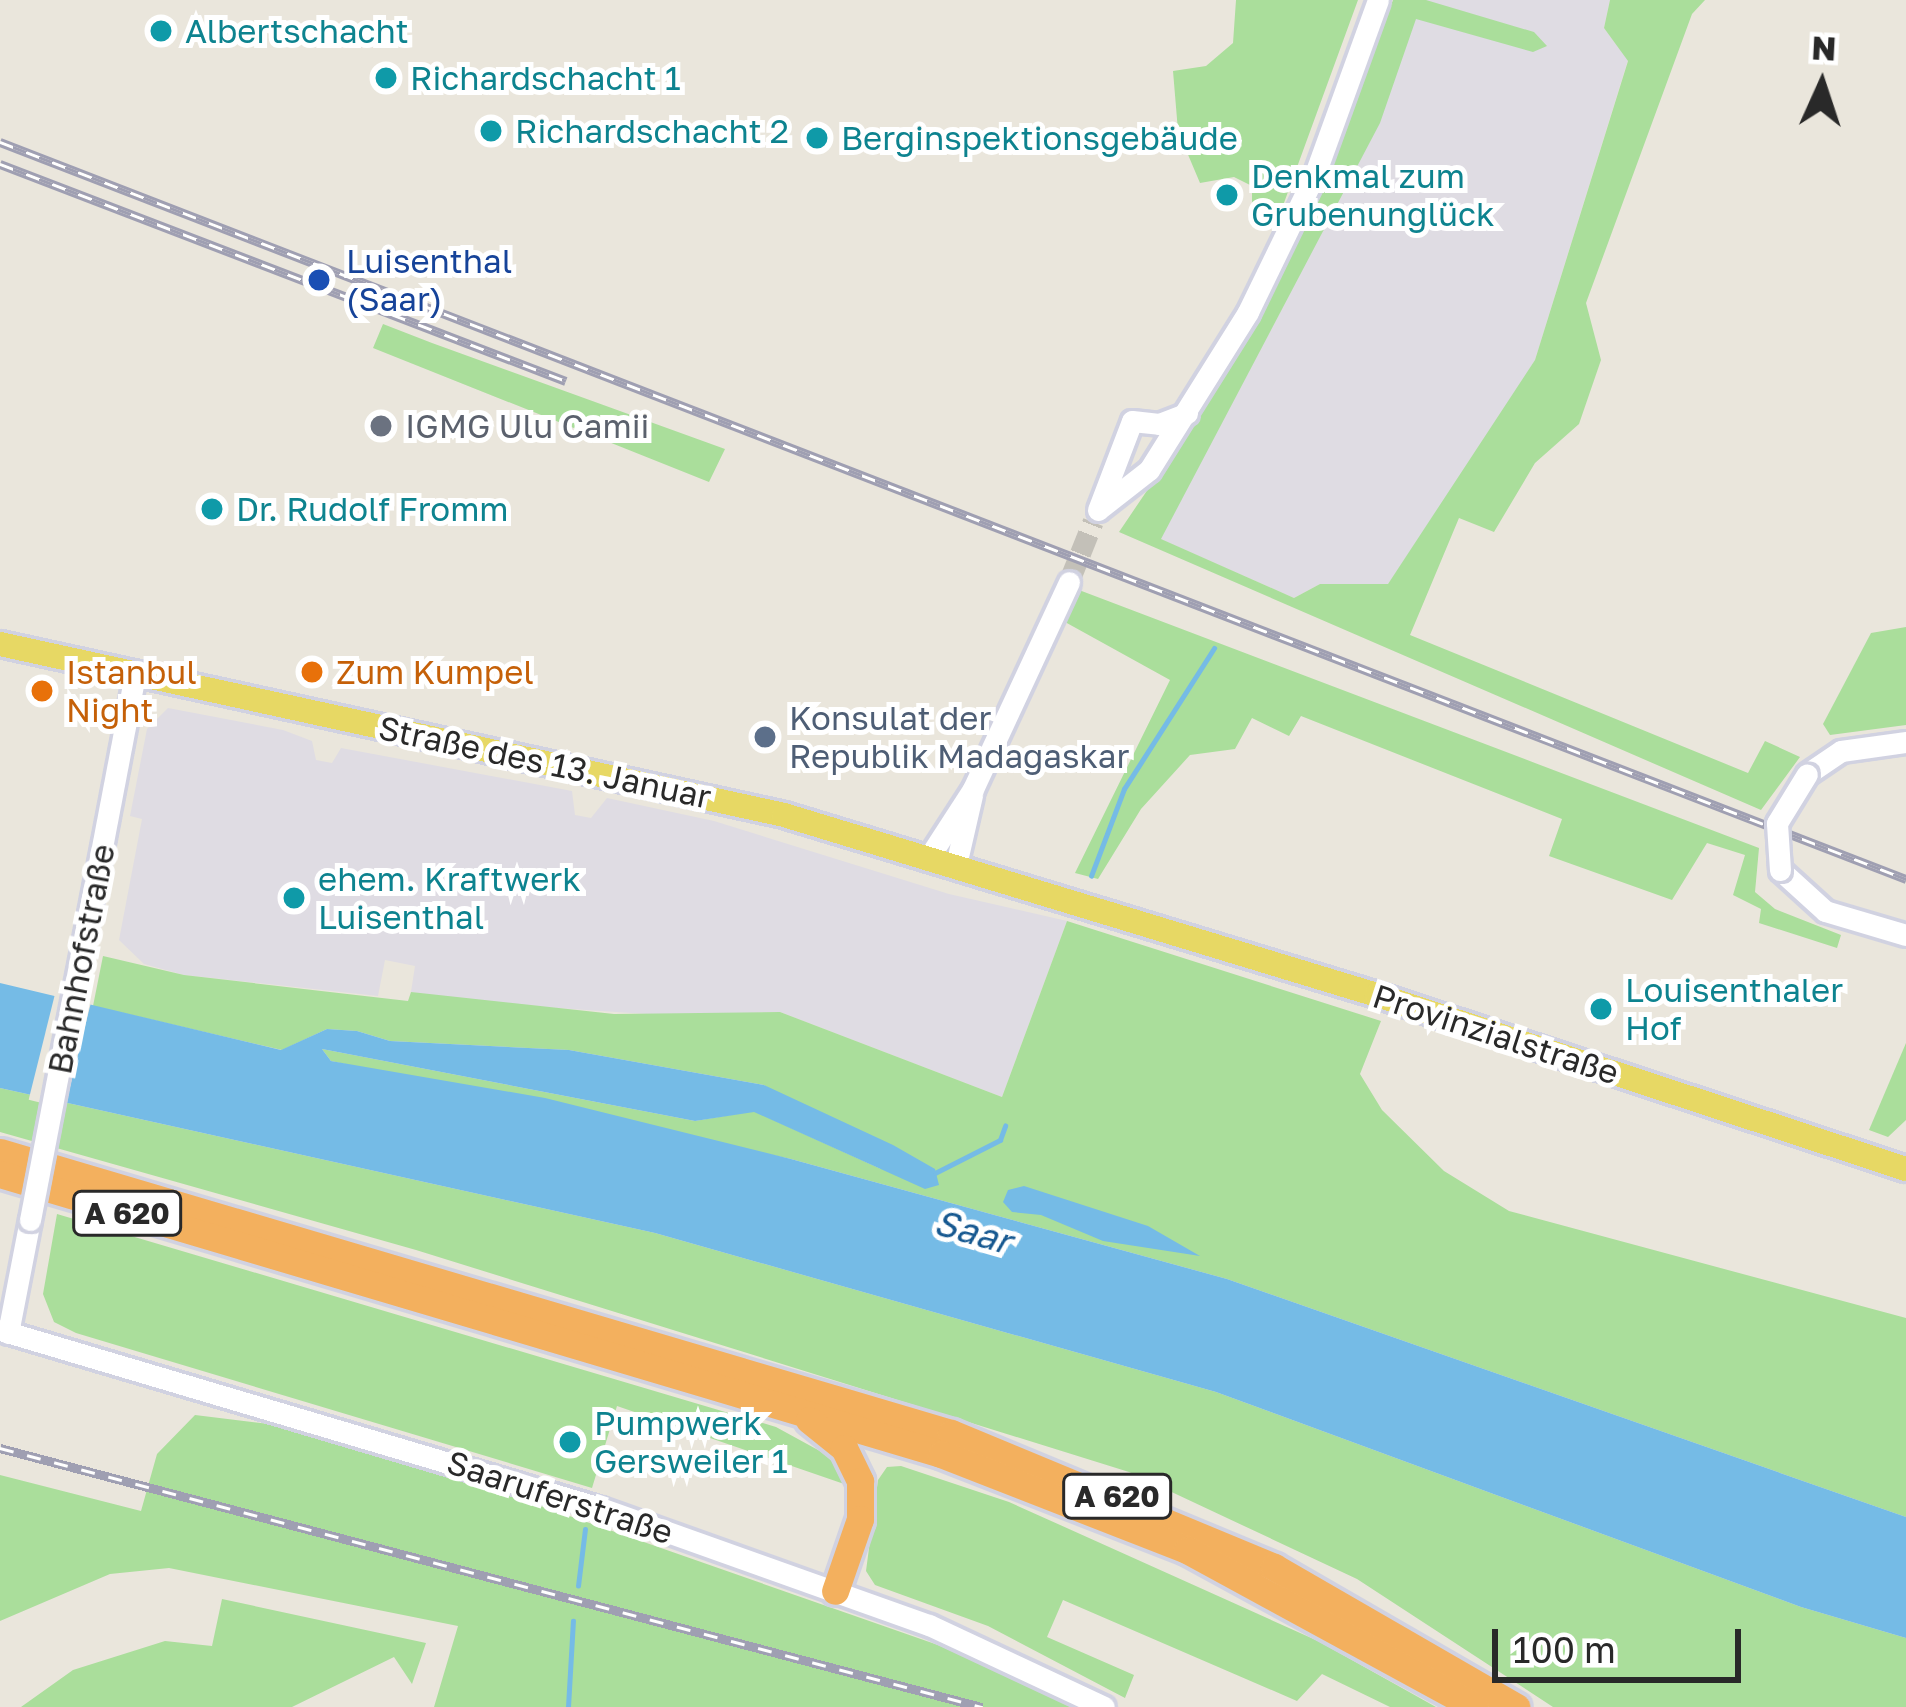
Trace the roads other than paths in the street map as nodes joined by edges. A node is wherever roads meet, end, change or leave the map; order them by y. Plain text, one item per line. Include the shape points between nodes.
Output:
1 (1378, 0) edge
2 (1187, 413) junction
3 (1069, 582) tunnel mouth
4 (0, 644) edge
5 (135, 674) junction
6 (1906, 742) edge
7 (973, 788) junction
8 (929, 856) junction
9 (956, 865) junction
10 (1084, 903) joint
11 (1906, 935) edge
12 (0, 1152) edge
13 (1906, 1169) edge
14 (0, 1174) edge
15 (27, 1244) junction
16 (0, 1280) edge
17 (4, 1332) edge
18 (686, 1364) junction
19 (762, 1398) junction
20 (836, 1591) junction
21 (1104, 1707) edge
22 (1475, 1707) edge
23 (1516, 1707) edge

1 - 2 main road via 1289,231
2 - 2 main road via 1149,470 1096,515 1132,421 1159,424
3 - 7 main road
4 - 5 main road, Straße des 13. Januar
5 - 8 main road, Straße des 13. Januar via 620,776
5 - 15 main road, Bahnhofstraße, bridge
6 - 11 main road, bridge via 1841,751 1808,774 1778,823 1780,870 1825,911
7 - 8 main road
7 - 9 main road
8 - 9 main road, Straße des 13. Januar
9 - 10 main road, Straße des 13. Januar
10 - 13 main road, Provinzialstraße
12 - 18 highway, A 620 via 572,1319
14 - 18 highway, A 620 via 586,1347
15 - 16 main road, Bahnhofstraße
15 - 17 main road, Bahnhofstraße
17 - 20 main road, Saaruferstraße via 481,1469
18 - 19 highway, A 620
18 - 23 highway, A 620 via 951,1433 1107,1491 1323,1592
19 - 20 highway via 830,1434 860,1481 860,1519
19 - 22 highway, A 620 via 941,1454 1187,1550
20 - 21 main road, Saaruferstraße

